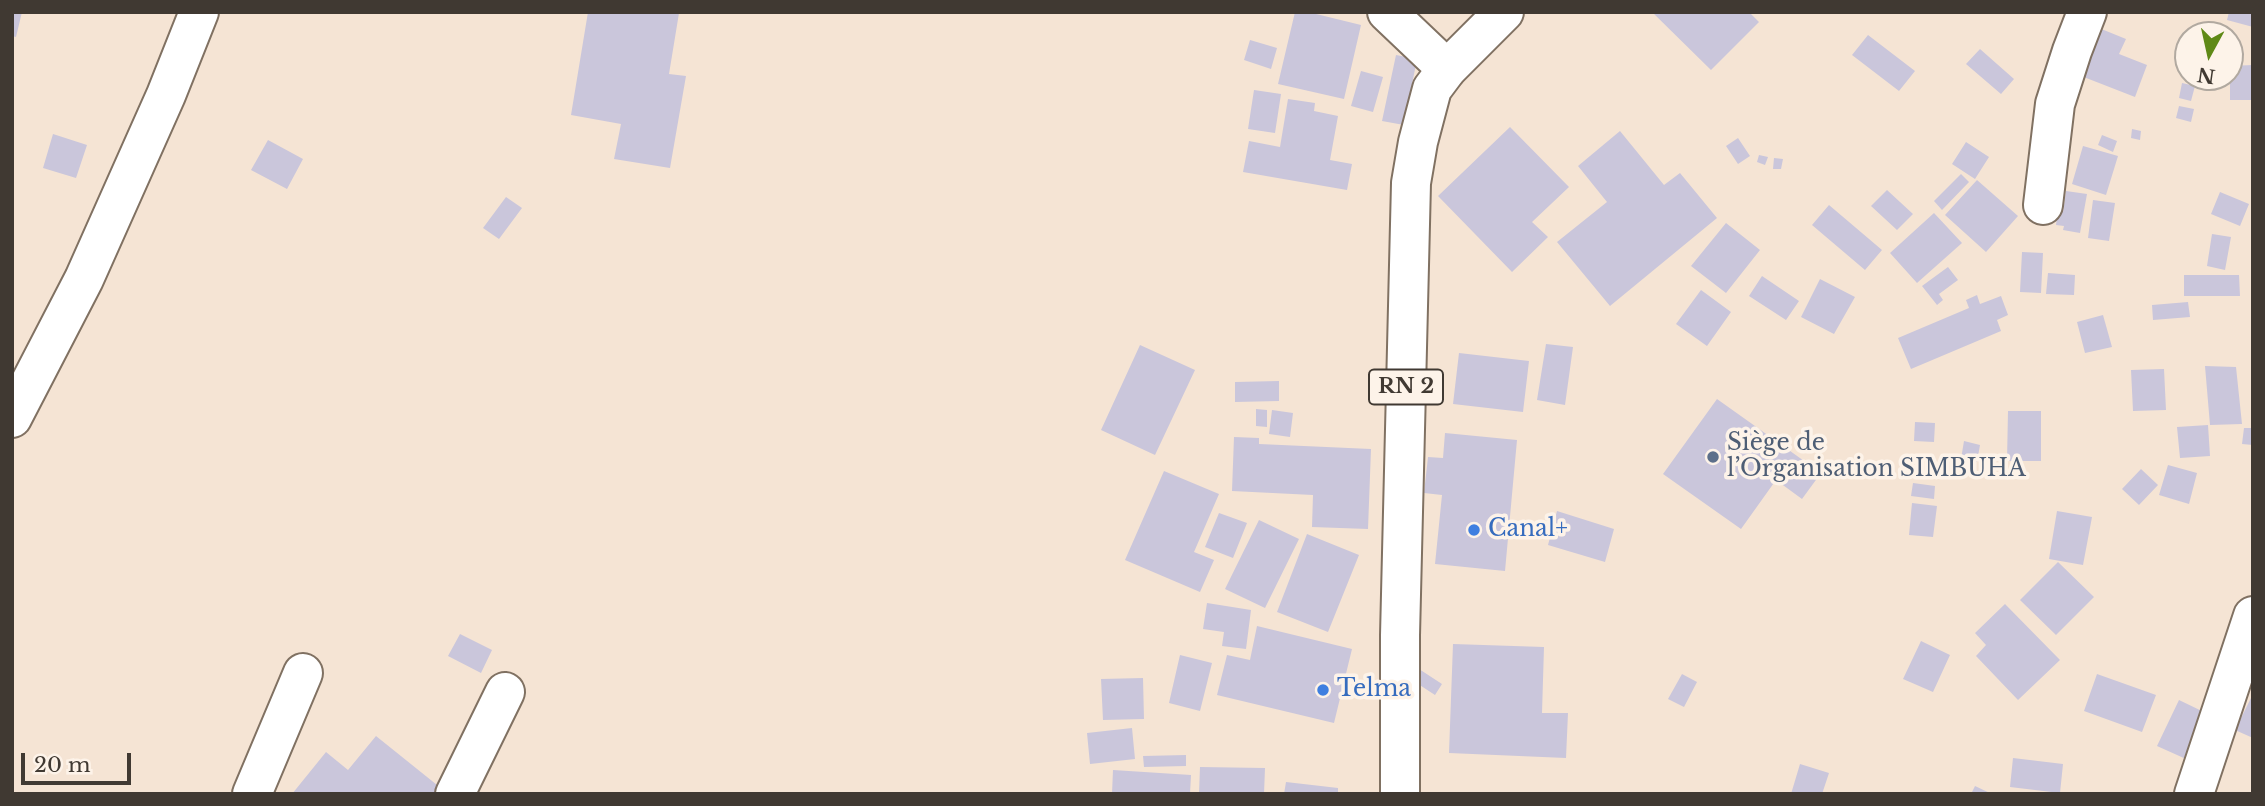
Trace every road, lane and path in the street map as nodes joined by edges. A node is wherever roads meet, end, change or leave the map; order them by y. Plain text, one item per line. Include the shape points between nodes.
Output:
1 (199, 12) edge
2 (1387, 12) edge
3 (1504, 12) edge
4 (2087, 12) edge
5 (1447, 69) junction
6 (2043, 205) dead end
7 (12, 418) edge
8 (2253, 616) edge
9 (303, 673) dead end
10 (505, 692) dead end
11 (252, 794) edge
12 (455, 794) edge
13 (1400, 794) edge
14 (2194, 794) edge

1 - 7 street via 83,279
2 - 5 street
3 - 5 street, RN 2
4 - 6 street via 2055,104
5 - 13 street, RN 2 via 1432,89 1411,183
8 - 14 street
9 - 11 street
10 - 12 street

